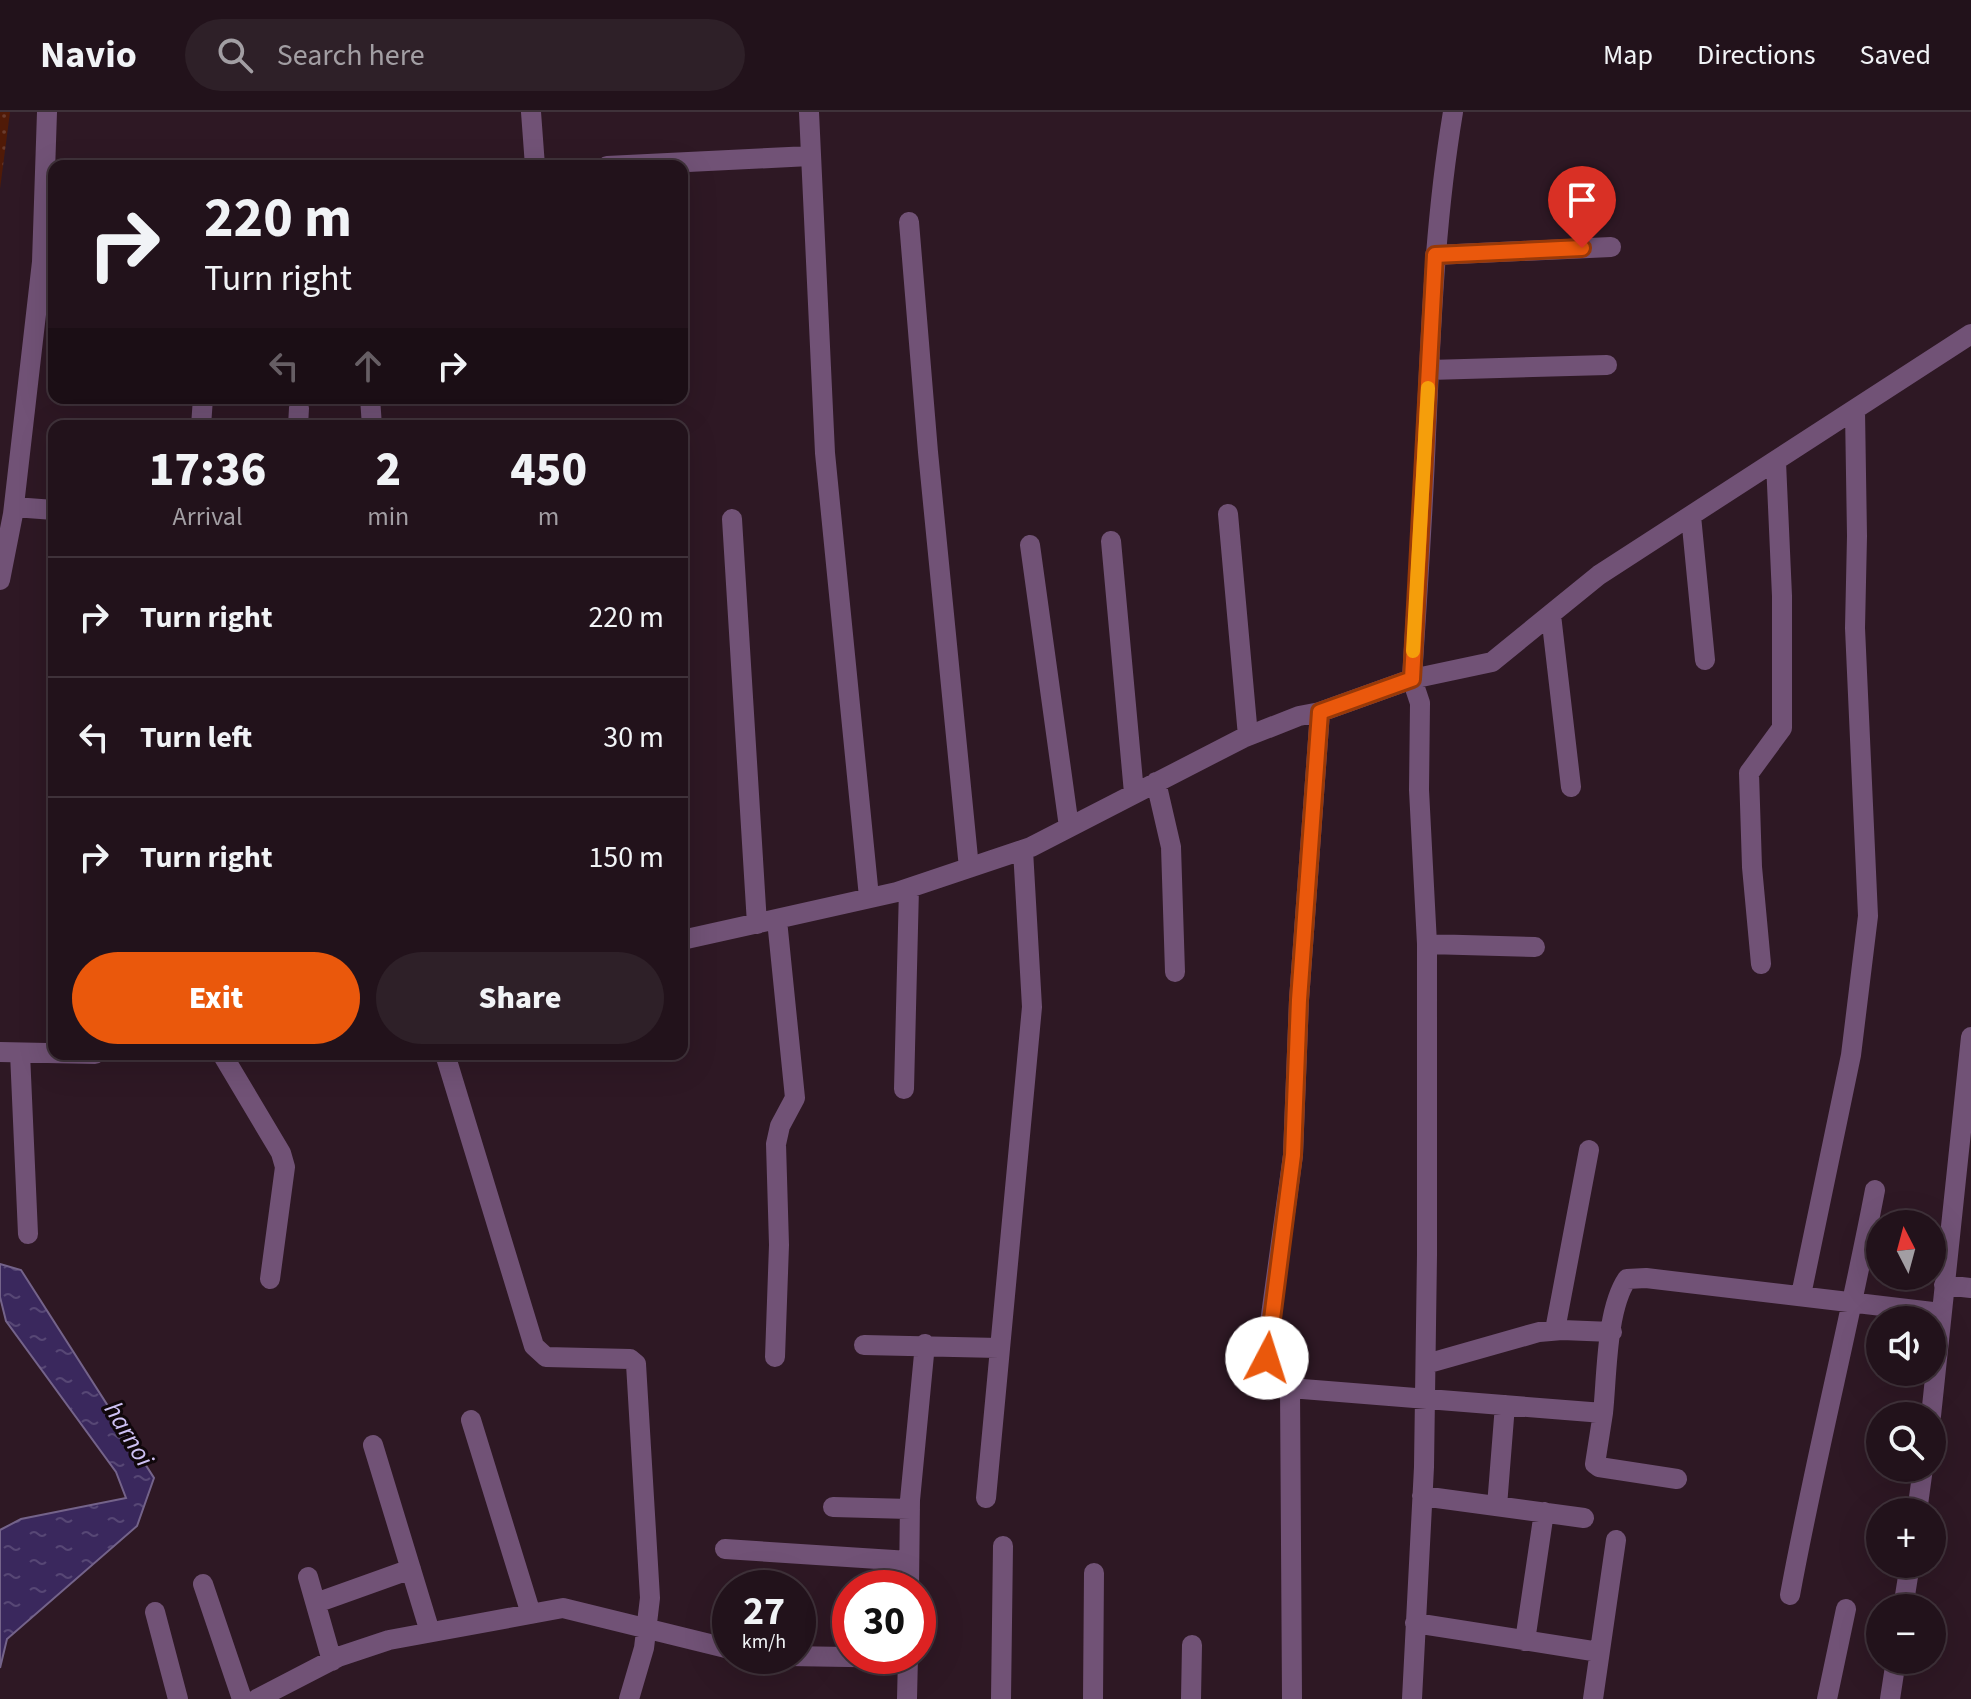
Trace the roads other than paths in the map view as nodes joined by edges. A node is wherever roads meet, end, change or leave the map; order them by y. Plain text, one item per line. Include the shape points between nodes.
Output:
1 (47, 112) edge
2 (531, 112) edge
3 (809, 112) edge
4 (1453, 112) edge
5 (810, 156) junction
6 (535, 160) edge
7 (688, 162) edge
8 (909, 222) dead end
9 (1611, 247) dead end
10 (1435, 255) junction
11 (47, 276) edge
12 (1971, 334) edge
13 (1607, 365) dead end
14 (1429, 370) junction
15 (1855, 411) junction
16 (1776, 462) junction
17 (14, 507) junction
18 (48, 510) edge
19 (1228, 514) dead end
20 (1691, 516) junction
21 (732, 519) dead end
22 (1111, 541) dead end
23 (1030, 545) dead end
24 (1, 571) edge
25 (1551, 615) junction
26 (1705, 660) dead end
27 (1412, 679) junction
28 (1320, 712) junction
29 (1248, 736) junction
30 (1156, 782) junction
31 (1571, 787) dead end
32 (1134, 793) junction
33 (1069, 827) junction
34 (1023, 850) junction
35 (969, 868) junction
36 (909, 888) junction
37 (869, 897) junction
38 (777, 920) junction
39 (757, 924) junction
40 (688, 939) edge
41 (1427, 944) junction
42 (1535, 947) dead end
43 (1761, 964) dead end
44 (1175, 972) dead end
45 (1971, 1037) edge
46 (10, 1052) edge
47 (48, 1053) edge
48 (226, 1060) edge
49 (447, 1060) edge
50 (904, 1089) dead end
51 (1589, 1150) dead end
52 (1875, 1190) dead end
53 (28, 1234) dead end
54 (1946, 1267) edge
55 (270, 1279) dead end
56 (1946, 1285) edge
57 (1971, 1288) edge
58 (1801, 1295) junction
59 (1854, 1302) junction
60 (1886, 1306) edge
61 (1555, 1330) junction
62 (1612, 1332) junction
63 (925, 1344) junction
64 (864, 1345) dead end
65 (999, 1348) junction
66 (775, 1357) dead end
67 (1426, 1364) junction
68 (1290, 1388) junction
69 (1426, 1399) junction
70 (1505, 1405) junction
71 (1603, 1413) junction
72 (471, 1420) dead end
73 (373, 1445) dead end
74 (1677, 1479) dead end
75 (1422, 1496) junction
76 (986, 1498) dead end
77 (1497, 1506) junction
78 (833, 1507) dead end
79 (910, 1509) junction
80 (1544, 1512) junction
81 (1584, 1518) dead end
82 (1616, 1540) dead end
83 (1003, 1546) dead end
84 (725, 1549) dead end
85 (909, 1561) junction
86 (411, 1569) junction
87 (909, 1570) edge
88 (1094, 1573) dead end
89 (308, 1577) dead end
90 (203, 1584) dead end
91 (1790, 1595) dead end
92 (316, 1603) junction
93 (1846, 1609) dead end
94 (155, 1612) dead end
95 (531, 1614) junction
96 (1415, 1623) junction
97 (645, 1628) junction
98 (430, 1632) junction
99 (1525, 1641) junction
100 (712, 1645) edge
101 (1192, 1645) dead end
102 (1599, 1652) junction
103 (332, 1661) junction
104 (908, 1674) edge
105 (1894, 1674) edge
106 (178, 1699) edge
107 (242, 1699) edge
108 (257, 1699) edge
109 (629, 1699) edge
110 (907, 1699) edge
111 (1001, 1699) edge
112 (1093, 1699) edge
113 (1191, 1699) edge
114 (1292, 1699) edge
115 (1412, 1699) edge
116 (1593, 1699) edge
117 (1827, 1699) edge
118 (1890, 1699) edge

1 - 11 street
2 - 6 street
3 - 5 street
4 - 10 street
5 - 7 street
5 - 37 street via 825,453
8 - 35 street
9 - 10 street
10 - 14 street
11 - 17 street
12 - 15 street
13 - 14 street
14 - 27 street
15 - 16 street
15 - 58 street via 1855,628 1868,916 1851,1055
16 - 20 street
16 - 43 street via 1782,728 1749,773
17 - 18 street
17 - 24 street
19 - 29 street
20 - 25 street via 1599,575
20 - 26 street
21 - 39 street
22 - 32 street
23 - 33 street
25 - 27 street via 1492,662
25 - 31 street
27 - 28 street
27 - 41 street via 1420,703
28 - 29 street
28 - 68 street via 1293,1155 1265,1380
29 - 30 street
30 - 32 street
30 - 44 street via 1171,847
32 - 33 street
33 - 34 street
34 - 35 street
34 - 65 street via 1032,1007
35 - 36 street
36 - 37 street
36 - 50 street
37 - 38 street
38 - 39 street
38 - 66 street via 795,1098 776,1144
39 - 40 street
41 - 42 street
41 - 67 street
45 - 54 street
46 - 47 street
46 - 53 street
48 - 55 street via 285,1167
49 - 97 street via 534,1346 546,1357 630,1359 636,1364 650,1598
51 - 61 street
52 - 59 street
56 - 57 street
58 - 59 street
58 - 62 street via 1627,1279
59 - 60 street
59 - 91 street via 1811,1479
61 - 62 street
61 - 67 street
62 - 71 street
63 - 64 street
63 - 65 street
63 - 79 street
65 - 76 street
67 - 69 street
68 - 69 street
68 - 114 street
69 - 70 street
69 - 75 street
70 - 71 street
70 - 77 street
71 - 74 street via 1595,1464
72 - 95 street
73 - 86 street
75 - 77 street
75 - 96 street
77 - 80 street
78 - 79 street
79 - 85 street
80 - 81 street
80 - 99 street
82 - 102 street
83 - 111 street
84 - 85 street
85 - 87 street
86 - 92 street
86 - 98 street
88 - 112 street
89 - 92 street
90 - 107 street
92 - 103 street
93 - 117 street
94 - 106 street
95 - 97 street via 563,1608
95 - 98 street
96 - 99 street
96 - 115 street
97 - 100 street
97 - 109 street
98 - 103 street
99 - 102 street
101 - 113 street
102 - 116 street
103 - 108 street
104 - 110 street
105 - 118 street

